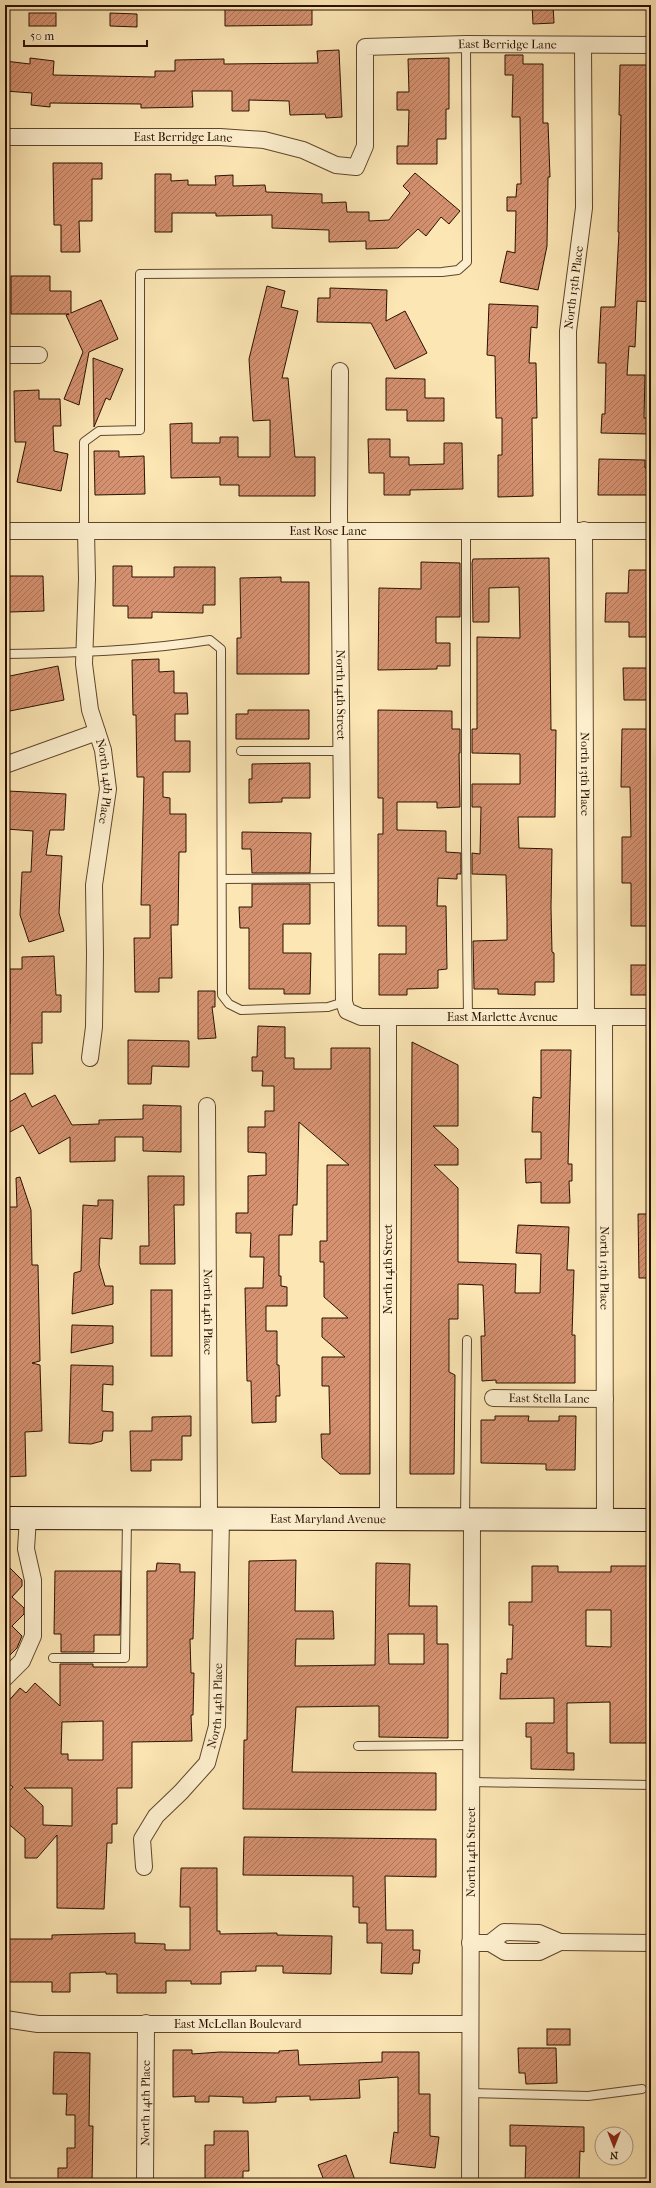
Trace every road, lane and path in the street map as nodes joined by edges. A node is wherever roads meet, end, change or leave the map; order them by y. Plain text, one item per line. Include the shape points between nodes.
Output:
1 (466, 44) junction
2 (583, 45) junction
3 (651, 45) edge
4 (5, 137) edge
5 (5, 355) edge
6 (39, 355) dead end
7 (340, 370) dead end
8 (339, 530) junction
9 (466, 530) junction
10 (577, 530) junction
11 (5, 531) edge
12 (85, 531) junction
13 (651, 531) edge
14 (84, 652) junction
15 (5, 654) edge
16 (97, 732) junction
17 (241, 751) dead end
18 (342, 751) junction
19 (5, 765) edge
20 (342, 878) junction
21 (222, 879) junction
22 (344, 1002) junction
23 (388, 1017) junction
24 (468, 1017) junction
25 (586, 1017) junction
26 (604, 1017) junction
27 (651, 1017) edge
28 (90, 1058) dead end
29 (207, 1106) dead end
30 (467, 1340) dead end
31 (493, 1398) dead end
32 (606, 1399) junction
33 (5, 1518) edge
34 (28, 1518) junction
35 (127, 1518) junction
36 (215, 1519) junction
37 (388, 1520) junction
38 (469, 1520) junction
39 (605, 1520) junction
40 (651, 1520) edge
41 (53, 1658) dead end
42 (5, 1678) edge
43 (471, 1745) junction
44 (358, 1746) dead end
45 (471, 1782) junction
46 (651, 1785) edge
47 (144, 1868) dead end
48 (524, 1932) junction
49 (560, 1942) junction
50 (490, 1943) junction
51 (651, 1943) edge
52 (470, 1944) junction
53 (524, 1952) junction
54 (5, 2019) edge
55 (146, 2023) junction
56 (470, 2024) junction
57 (642, 2089) dead end
58 (470, 2093) junction
59 (145, 2183) edge
60 (470, 2183) edge

1 - 2 street, East Berridge Lane
1 - 4 street, East Berridge Lane via 365,47 365,146 356,167 336,165 303,150 264,140 220,137
1 - 12 lane via 467,262 458,270 442,272 140,274 140,430 99,431 84,442
2 - 3 street, East Berridge Lane
2 - 10 street, North 13th Place via 584,208 568,331
5 - 6 street
7 - 8 street, North 14th Street
8 - 9 street, East Rose Lane
8 - 12 street, East Rose Lane
8 - 18 street, North 14th Street
9 - 10 street, East Rose Lane
9 - 24 lane
10 - 13 street, East Rose Lane
10 - 25 street, North 13th Place
11 - 12 street, East Rose Lane
12 - 14 street, North 14th Place via 87,579
14 - 15 lane
14 - 16 street, North 14th Place via 90,710
14 - 21 lane via 179,645 210,640 221,649
16 - 19 street
16 - 28 street, North 14th Place via 103,750 108,789 94,885 94,1027
17 - 18 lane
18 - 20 street, North 14th Street
20 - 21 lane
20 - 22 street, North 14th Street
21 - 22 lane via 222,995 229,1004 241,1010 328,1007
22 - 23 street, East Marlette Avenue via 347,1011 354,1015
23 - 24 street, East Marlette Avenue
23 - 37 street, North 14th Street
24 - 25 street, East Marlette Avenue
25 - 26 street, East Marlette Avenue
26 - 27 street, East Marlette Avenue
26 - 32 street, North 13th Place
29 - 36 street, North 14th Place
30 - 38 lane
31 - 32 street, East Stella Lane
32 - 39 street, North 13th Place
33 - 34 street, East Maryland Avenue
34 - 35 street, East Maryland Avenue
34 - 42 street via 26,1549 33,1580 33,1636 22,1661
35 - 36 street, East Maryland Avenue
35 - 41 lane via 125,1658
36 - 37 street, East Maryland Avenue
36 - 47 street, North 14th Place via 217,1726 207,1763 182,1792 156,1816 142,1839
37 - 38 street, East Maryland Avenue
38 - 39 street, East Maryland Avenue
38 - 43 street, North 14th Street
39 - 40 street, East Maryland Avenue
43 - 44 lane
43 - 45 street, North 14th Street
45 - 46 lane
45 - 52 street, North 14th Street
48 - 49 street via 539,1932
48 - 50 street via 504,1932
48 - 53 street
49 - 51 street
49 - 53 street via 539,1952
50 - 52 street
50 - 53 street via 505,1952
52 - 56 street, North 14th Street
54 - 55 street, East McLellan Boulevard via 38,2024
55 - 56 street, East McLellan Boulevard
55 - 59 street, North 14th Place
56 - 58 street, North 14th Street
57 - 58 lane via 588,2096
58 - 60 street, North 14th Street

